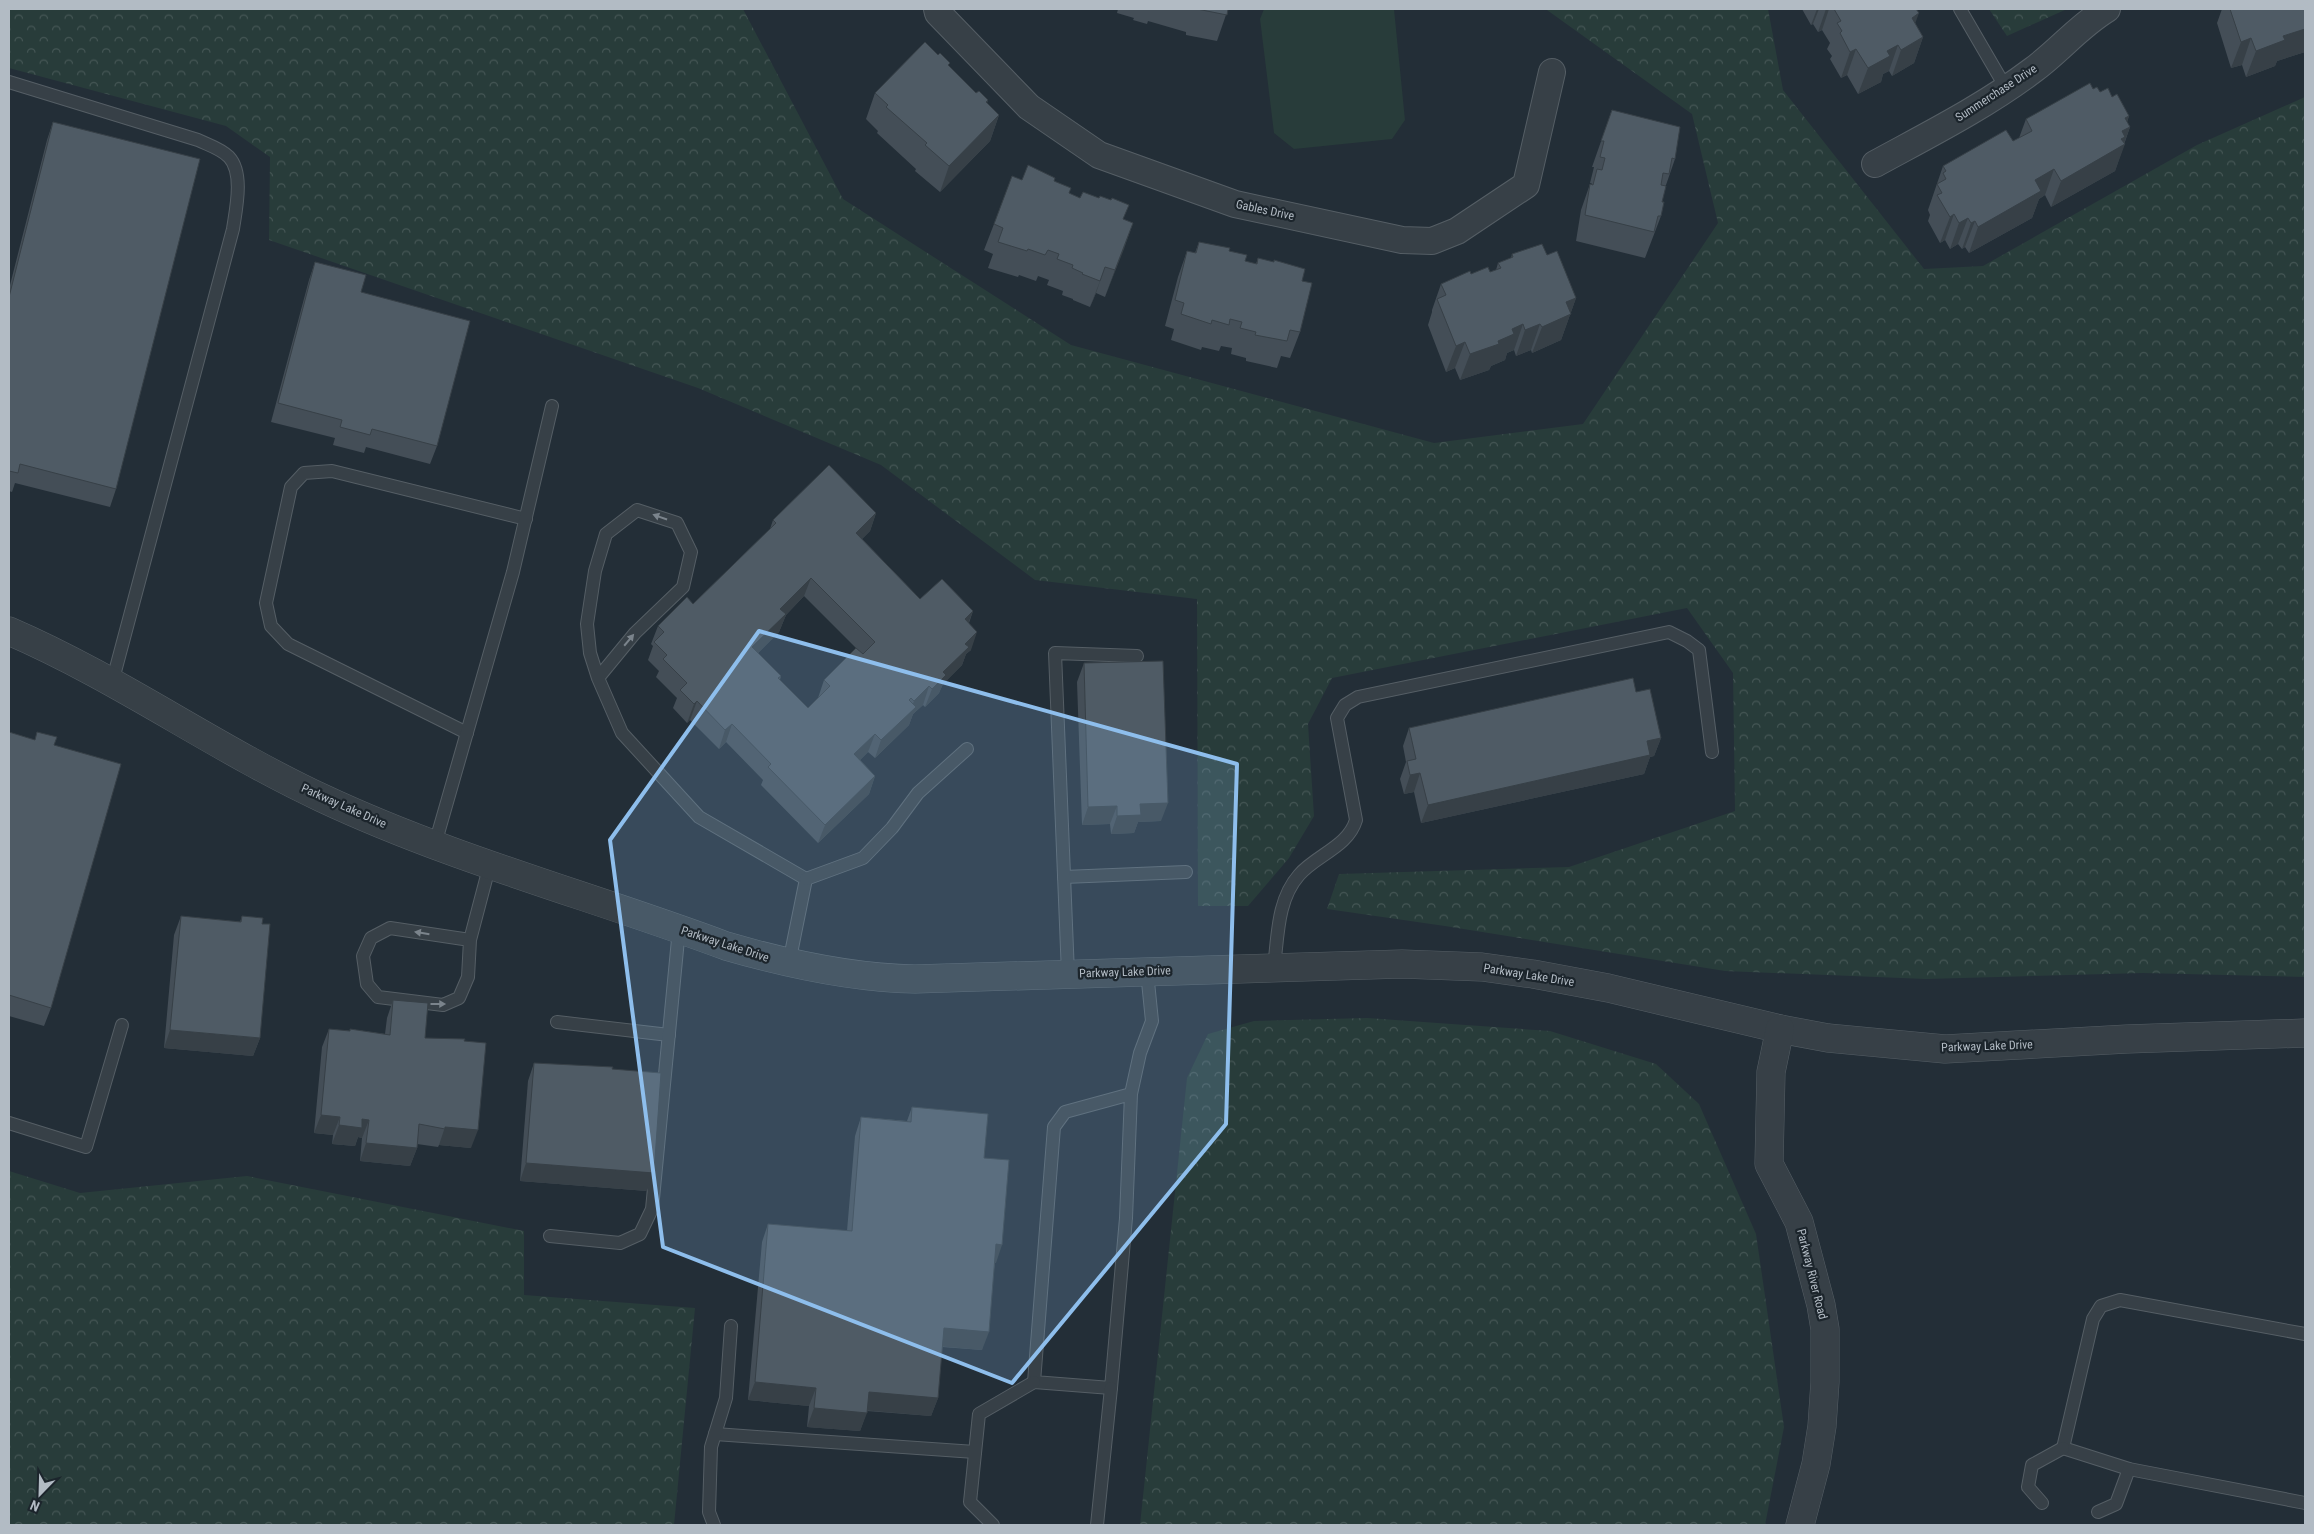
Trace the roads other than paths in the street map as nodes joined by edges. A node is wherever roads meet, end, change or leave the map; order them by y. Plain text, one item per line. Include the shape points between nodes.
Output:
1 (937, 9) edge
2 (1960, 9) edge
3 (2107, 9) edge
4 (1552, 72) dead end
5 (9, 82) edge
6 (2006, 88) junction
7 (1875, 164) dead end
8 (552, 406) dead end
9 (526, 519) junction
10 (9, 631) edge
11 (1137, 656) dead end
12 (598, 678) junction
13 (112, 683) junction
14 (466, 733) junction
15 (967, 749) dead end
16 (1712, 752) dead end
17 (435, 844) junction
18 (490, 864) junction
19 (1186, 872) dead end
20 (1064, 877) junction
21 (806, 879) junction
22 (679, 929) junction
23 (470, 940) junction
24 (789, 963) junction
25 (1274, 967) junction
26 (1147, 972) junction
27 (1068, 974) junction
28 (557, 1022) dead end
29 (122, 1025) dead end
30 (1780, 1029) junction
31 (2305, 1033) edge
32 (669, 1036) junction
33 (1131, 1094) junction
34 (9, 1123) edge
35 (550, 1236) dead end
36 (731, 1326) dead end
37 (2305, 1334) edge
38 (1034, 1382) junction
39 (1111, 1388) junction
40 (715, 1434) junction
41 (2063, 1448) junction
42 (975, 1452) junction
43 (2129, 1468) junction
44 (2042, 1503) dead end
45 (2305, 1503) edge
46 (2098, 1512) dead end
47 (714, 1525) edge
48 (993, 1525) edge
49 (1097, 1525) edge
50 (1800, 1525) edge

1 - 4 street, Gables Drive via 1029,107 1099,155 1235,204 1402,240 1432,241 1458,231 1526,185
2 - 6 lane
3 - 6 street, Summerchase Drive via 2088,20 2034,70
5 - 13 lane via 198,140 230,158 239,183 233,229
6 - 7 street, Summerchase Drive
8 - 9 lane
9 - 14 lane
9 - 14 lane via 332,471 304,473 290,487 266,603 271,626 288,644
10 - 13 street, Parkway Lake Drive
11 - 20 lane via 1055,653
12 -> 12 lane via 635,633 683,587 691,552 677,523 637,510 606,534 595,571 587,624 590,653
12 - 21 lane via 622,733 699,817
13 - 17 street, Parkway Lake Drive via 272,774
14 - 17 lane
15 - 21 lane via 918,793 892,828 863,858
16 - 25 lane via 1699,650 1669,632 1358,697 1345,705 1337,718 1356,820 1352,832 1299,875 1281,907
17 - 18 street, Parkway Lake Drive
18 - 22 street, Parkway Lake Drive
18 - 23 lane
19 - 20 lane
20 - 27 lane
21 - 24 lane
22 - 24 street, Parkway Lake Drive
22 - 32 lane
23 -> 23 lane via 390,928 371,938 363,956 367,984 378,997 443,1006 458,998 468,977
24 - 27 street, Parkway Lake Drive via 875,978
25 - 26 street, Parkway Lake Drive
25 - 30 street, Parkway Lake Drive via 1402,964 1482,967 1608,988
26 - 27 street, Parkway Lake Drive
26 - 33 lane via 1152,1021 1140,1053
28 - 32 lane
29 - 34 lane via 86,1147
30 - 31 street, Parkway Lake Drive via 1828,1038 1945,1049
30 - 50 street, Parkway River Road via 1771,1072 1769,1164 1799,1222 1825,1329 1822,1426
32 - 35 lane via 652,1209 640,1234 620,1243
33 - 38 lane via 1065,1112 1054,1127
33 - 39 lane via 1126,1218
36 - 40 lane via 726,1398
37 - 41 lane via 2120,1300 2101,1306 2093,1319
38 - 39 lane
38 - 42 lane via 979,1414
39 - 49 lane
40 - 42 lane
40 - 47 lane via 711,1447 708,1512
41 - 43 lane
41 - 44 lane via 2032,1465 2028,1488
42 - 48 lane via 970,1502
43 - 45 lane
43 - 46 lane via 2116,1504

